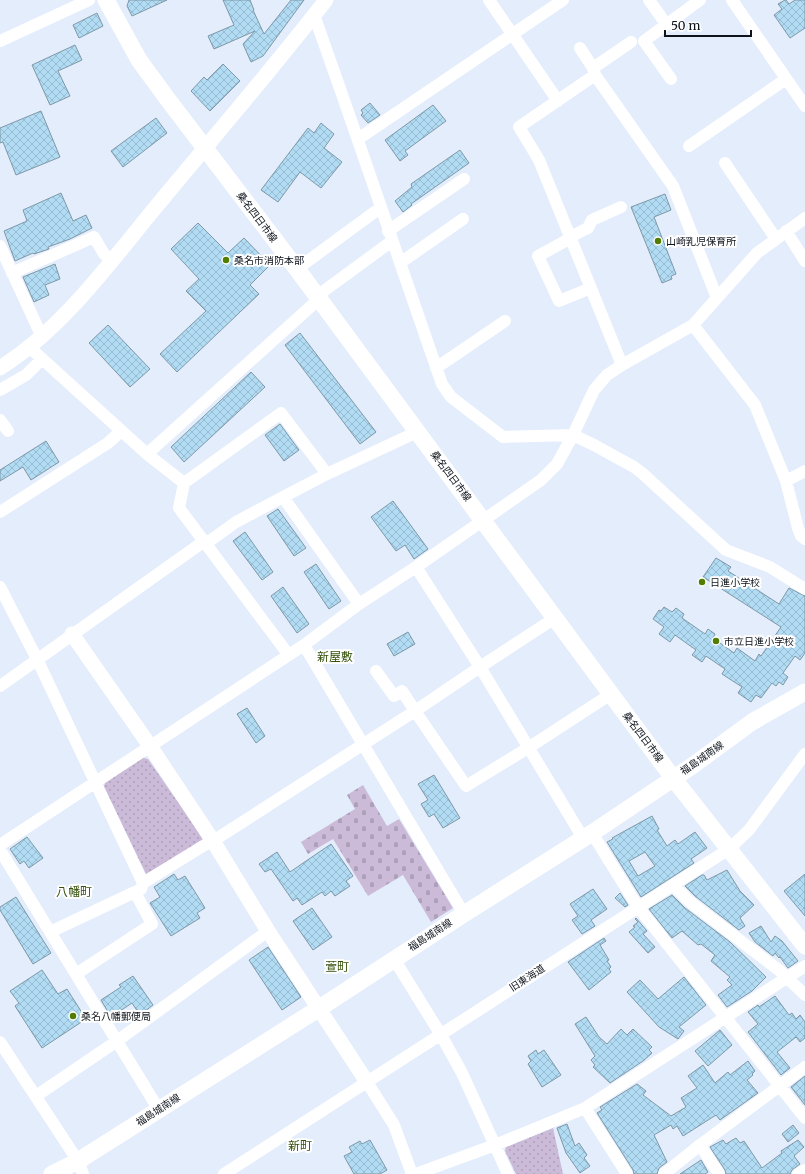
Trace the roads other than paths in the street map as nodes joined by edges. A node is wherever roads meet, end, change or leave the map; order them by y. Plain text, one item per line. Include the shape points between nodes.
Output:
1 (89, 0) edge
2 (106, 0) edge
3 (326, 0) edge
4 (489, 0) edge
5 (563, 0) edge
6 (649, 0) edge
7 (700, 0) edge
8 (732, 0) edge
9 (314, 15) junction
10 (666, 24) junction
11 (513, 34) junction
12 (0, 41) edge
13 (630, 42) dead end
14 (580, 48) dead end
15 (594, 72) junction
16 (671, 79) dead end
17 (786, 79) junction
18 (558, 101) junction
19 (805, 106) edge
20 (358, 140) junction
21 (689, 146) dead end
22 (204, 148) junction
23 (724, 163) dead end
24 (464, 179) dead end
25 (621, 207) dead end
26 (380, 208) junction
27 (805, 218) edge
28 (463, 219) dead end
29 (786, 231) junction
30 (390, 236) junction
31 (570, 238) junction
32 (776, 239) junction
33 (0, 246) edge
34 (112, 260) junction
35 (805, 261) edge
36 (400, 263) junction
37 (297, 269) junction
38 (12, 273) junction
39 (591, 288) junction
40 (318, 298) junction
41 (717, 298) junction
42 (505, 321) dead end
43 (693, 325) junction
44 (42, 337) junction
45 (29, 347) junction
46 (42, 359) junction
47 (622, 365) junction
48 (0, 368) edge
49 (436, 368) junction
50 (0, 390) edge
51 (0, 420) edge
52 (8, 431) dead end
53 (121, 431) junction
54 (417, 432) junction
55 (573, 435) junction
56 (148, 454) junction
57 (805, 471) edge
58 (327, 474) junction
59 (786, 481) junction
60 (184, 483) junction
61 (283, 496) junction
62 (0, 512) edge
63 (483, 520) junction
64 (805, 539) edge
65 (203, 542) junction
66 (416, 567) junction
67 (0, 588) edge
68 (805, 589) edge
69 (359, 604) junction
70 (556, 618) junction
71 (72, 634) junction
72 (304, 645) junction
73 (288, 654) junction
74 (37, 659) junction
75 (480, 667) junction
76 (376, 671) dead end
77 (0, 686) edge
78 (805, 692) edge
79 (611, 694) junction
80 (415, 711) junction
81 (363, 744) junction
82 (150, 746) junction
83 (528, 748) junction
84 (805, 754) edge
85 (673, 778) junction
86 (96, 781) junction
87 (588, 835) junction
88 (213, 841) junction
89 (0, 845) edge
90 (730, 849) junction
91 (0, 850) edge
92 (143, 882) junction
93 (673, 884) junction
94 (135, 892) junction
95 (638, 907) junction
96 (464, 914) junction
97 (268, 931) junction
98 (50, 932) junction
99 (805, 946) edge
100 (394, 959) junction
101 (805, 966) edge
102 (76, 974) junction
103 (787, 979) junction
104 (805, 995) edge
105 (318, 1009) junction
106 (726, 1018) junction
107 (441, 1035) junction
108 (117, 1041) junction
109 (0, 1042) edge
110 (805, 1067) edge
111 (367, 1082) junction
112 (778, 1086) junction
113 (36, 1096) junction
114 (585, 1108) junction
115 (159, 1110) junction
116 (805, 1118) edge
117 (495, 1145) junction
118 (700, 1145) junction
119 (81, 1167) edge
120 (805, 1170) edge
121 (52, 1174) edge
122 (224, 1174) edge
123 (412, 1174) edge
124 (416, 1174) edge
125 (508, 1174) edge
126 (627, 1174) edge
127 (664, 1174) edge
128 (719, 1174) edge
129 (798, 1174) edge

1 - 12 street
2 - 22 main road, 桑名四日市線 via 139,60
3 - 9 street
4 - 11 street
5 - 11 street
6 - 10 street
7 - 10 street
8 - 17 street
9 - 20 street
9 - 22 street
10 - 16 street via 644,41
11 - 18 street
11 - 20 street
13 - 15 street
14 - 15 street
15 - 18 street
15 - 41 street via 673,186
17 - 19 street
17 - 21 street
18 - 31 street via 519,127 539,160
20 - 26 street
22 - 34 street
22 - 37 main road, 桑名四日市線
23 - 32 street
24 - 30 street
25 - 31 street via 592,220 588,228
26 - 30 street
26 - 37 street
27 - 29 street
28 - 36 street
29 - 32 street
29 - 35 street
30 - 36 street
30 - 40 street
31 - 39 street
31 - 39 street via 538,256 559,301
32 - 41 street via 757,253
33 - 38 street
34 - 38 street via 104,254 94,236
34 - 44 street via 64,316
36 - 49 street
37 - 40 main road, 桑名四日市線
38 - 44 street
39 - 47 street
40 - 54 main road, 桑名四日市線
40 - 56 street
41 - 43 street
42 - 49 street
43 - 47 street
43 - 59 street via 755,405
44 - 45 street
45 - 46 street
45 - 48 street
46 - 50 street via 26,375
46 - 53 street
47 - 55 street via 607,375 594,390
49 - 55 street via 442,384 451,397 503,437
51 - 52 street
53 - 56 street
53 - 62 street via 108,443
54 - 58 street
54 - 63 main road, 桑名四日市線
55 - 63 street via 550,473
55 - 68 street via 634,467 726,550 770,567
56 - 60 street
57 - 59 street
58 - 60 street via 281,413
58 - 61 street
59 - 64 street via 798,528
60 - 65 street via 179,508
61 - 65 street via 236,522 211,540
61 - 69 street
63 - 66 street
63 - 70 main road, 桑名四日市線
65 - 71 street
65 - 73 street
66 - 69 street
66 - 75 street
67 - 74 street
69 - 72 street
70 - 75 street
70 - 79 main road, 桑名四日市線
71 - 74 street
71 - 82 street
72 - 73 street
72 - 81 street
73 - 82 street
74 - 77 street
74 - 86 street
75 - 80 street
75 - 83 street
76 - 80 street via 394,696 402,691
78 - 85 main road, 福島城南線 via 752,722
79 - 83 street
79 - 85 main road, 桑名四日市線
80 - 81 street
80 - 83 street via 466,786
81 - 88 street
81 - 96 street
82 - 86 street
82 - 88 street
83 - 87 street
84 - 90 street, 旧東海道 via 748,830
85 - 87 main road, 福島城南線
85 - 90 main road, 桑名四日市線
86 - 89 street
86 - 92 street
87 - 95 street
87 - 96 main road, 福島城南線
88 - 92 street
88 - 97 street
90 - 93 street, 旧東海道
90 - 99 main road, 桑名四日市線
91 - 98 street
92 - 94 street via 141,889
93 - 95 street, 旧東海道
93 - 103 street via 690,902
94 - 98 street
94 - 102 street via 152,924
95 - 106 street
95 - 107 street, 旧東海道
96 - 100 main road, 福島城南線
97 - 105 street
97 - 108 street
98 - 102 street
100 - 105 main road, 福島城南線
100 - 107 street
101 - 103 street
102 - 108 street
103 - 104 street
103 - 106 street
105 - 111 street
105 - 115 main road, 福島城南線
106 - 112 street
106 - 114 street
107 - 111 street, 旧東海道
107 - 117 street via 462,1073
108 - 113 street
108 - 115 street
109 - 113 street
110 - 112 street
111 - 122 street, 旧東海道
111 - 123 street via 394,1125
112 - 116 street
112 - 118 street
113 - 119 street
114 - 117 street
114 - 126 street
115 - 119 main road, 福島城南線
117 - 124 street
117 - 125 street
118 - 127 street
118 - 128 street
119 - 121 main road, 福島城南線
120 - 129 street

